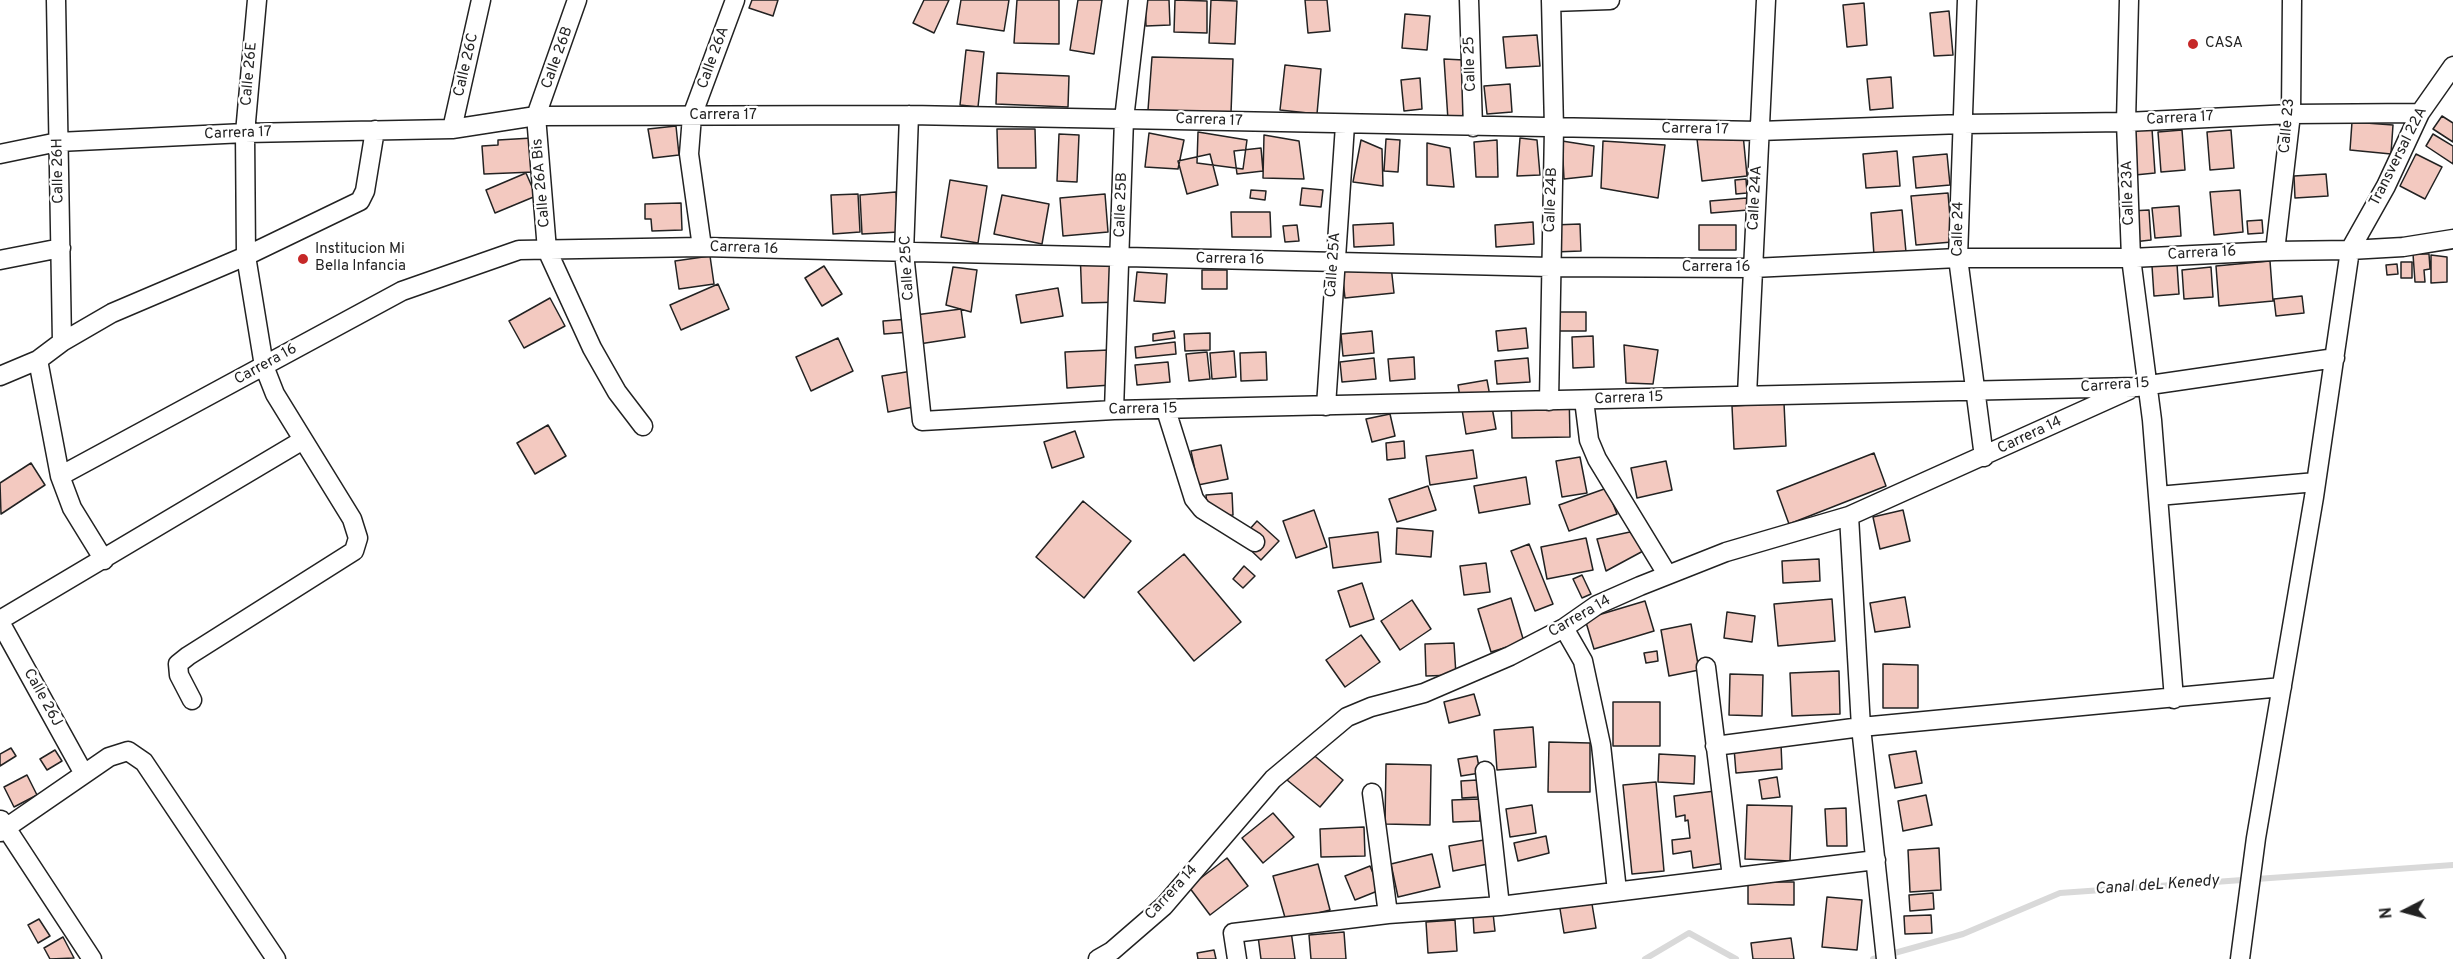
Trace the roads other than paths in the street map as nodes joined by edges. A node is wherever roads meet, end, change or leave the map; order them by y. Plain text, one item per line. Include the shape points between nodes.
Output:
1 (56, 0) edge
2 (257, 0) edge
3 (481, 0) edge
4 (577, 0) edge
5 (735, 0) edge
6 (1138, 0) edge
7 (1469, 0) edge
8 (1610, 0) edge
9 (1766, 0) edge
10 (1967, 0) edge
11 (2129, 0) edge
12 (2292, 0) edge
13 (1551, 1) edge
14 (2453, 66) edge
15 (2420, 113) junction
16 (2290, 114) junction
17 (909, 115) junction
18 (536, 116) junction
19 (692, 116) junction
20 (1124, 119) junction
21 (2126, 122) junction
22 (1963, 124) junction
23 (1345, 125) junction
24 (1473, 127) junction
25 (1554, 128) junction
26 (452, 129) junction
27 (375, 130) junction
28 (1760, 131) junction
29 (245, 133) junction
30 (58, 142) junction
31 (0, 154) edge
32 (2453, 239) edge
33 (61, 248) junction
34 (702, 248) junction
35 (547, 250) junction
36 (2350, 250) junction
37 (2275, 251) junction
38 (904, 253) junction
39 (246, 256) junction
40 (1120, 258) junction
41 (1958, 258) junction
42 (2132, 258) junction
43 (0, 260) edge
44 (1334, 262) junction
45 (1550, 267) junction
46 (1753, 268) junction
47 (62, 342) junction
48 (2335, 358) junction
49 (38, 360) junction
50 (264, 366) junction
51 (0, 376) edge
52 (2142, 386) junction
53 (1974, 391) junction
54 (1747, 395) junction
55 (1549, 400) junction
56 (1584, 400) junction
57 (1326, 406) junction
58 (1114, 410) junction
59 (1166, 410) junction
60 (922, 421) joint
61 (643, 426) dead end
62 (303, 440) junction
63 (1984, 457) junction
64 (60, 476) junction
65 (2316, 482) junction
66 (2158, 496) junction
67 (1849, 516) junction
68 (1255, 542) dead end
69 (104, 560) junction
70 (1667, 574) junction
71 (0, 621) edge
72 (1564, 627) junction
73 (1706, 667) dead end
74 (2282, 687) junction
75 (2174, 699) junction
76 (192, 700) dead end
77 (1861, 727) junction
78 (1715, 746) junction
79 (1485, 771) dead end
80 (84, 774) junction
81 (1372, 793) dead end
82 (2, 826) edge
83 (1876, 860) junction
84 (1732, 877) junction
85 (1617, 891) junction
86 (1500, 906) junction
87 (1388, 914) junction
88 (92, 959) edge
89 (276, 959) edge
90 (1098, 959) edge
91 (1236, 959) edge
92 (1886, 959) edge
93 (2240, 959) edge

1 - 30 street, Calle 26H
2 - 29 street, Calle 26E
3 - 26 street, Calle 26C
4 - 18 street, Calle 26B
5 - 19 street, Calle 26A
6 - 20 street, Calle 25B
7 - 24 street, Calle 25
8 - 13 street
9 - 28 street, Calle 24A
10 - 22 street, Calle 24
11 - 21 street, Calle 23A
12 - 16 street, Calle 23
13 - 25 street, Calle 24B
14 - 15 street, Transversal 22A
15 - 16 street, Carrera 17
15 - 36 street, Transversal 22A
16 - 21 street, Carrera 17
16 - 37 street, Calle 23
17 - 19 street, Carrera 17
17 - 20 street, Carrera 17
17 - 38 street, Calle 25C
18 - 19 street, Carrera 17
18 - 26 street, Carrera 17
18 - 35 street, Calle 26A Bis
19 - 34 street, Calle 26A via 689,154
20 - 23 street, Carrera 17
20 - 40 street, Calle 25B
21 - 22 street, Carrera 17
21 - 42 street, Calle 23A
22 - 28 street, Carrera 17
22 - 41 street, Calle 24
23 - 24 street, Carrera 17
23 - 44 street, Calle 25A
24 - 25 street, Carrera 17
25 - 28 street, Carrera 17
25 - 45 street, Calle 24B
26 - 27 street, Carrera 17
27 - 29 street, Carrera 17
27 - 39 street via 360,201
28 - 46 street, Calle 24A
29 - 30 street, Carrera 17
29 - 39 street, Calle 26E
30 - 31 street, Carrera 17
30 - 33 street, Calle 26H
32 - 36 street, Carrera 16
33 - 43 street
33 - 47 street, Calle 26H
34 - 35 street, Carrera 16
34 - 38 street, Carrera 16
35 - 50 street, Carrera 16 via 519,250 402,291
35 - 61 street, Calle 26A Bis via 616,392
36 - 37 street, Carrera 16
36 - 48 street
37 - 42 street, Carrera 16
38 - 40 street, Carrera 16
38 - 60 street, Calle 25C
39 - 47 street via 112,313
39 - 50 street, Calle 26E
40 - 44 street, Carrera 16
40 - 58 street, Calle 25B
41 - 42 street, Carrera 16
41 - 46 street, Carrera 16
41 - 53 street, Calle 24
42 - 52 street, Calle 23A
44 - 45 street, Carrera 16
44 - 57 street, Calle 25A
45 - 46 street, Carrera 16
45 - 55 street, Calle 24B
46 - 54 street, Calle 24A
47 - 49 street
48 - 52 street, Carrera 15
48 - 65 street
49 - 51 street
49 - 64 street
50 - 62 street, Calle 26E via 275,394
50 - 64 street, Carrera 16
52 - 53 street, Carrera 15
52 - 63 street, Carrera 14
52 - 66 street, Calle 23A
53 - 54 street, Carrera 15
53 - 63 street, Calle 24
54 - 56 street, Carrera 15
55 - 56 street, Carrera 15
55 - 57 street, Carrera 15
56 - 70 street via 1589,440 1597,459
57 - 59 street, Carrera 15
58 - 59 street, Carrera 15
58 - 60 street, Carrera 15
59 - 68 street via 1194,499 1202,509
62 - 69 street
62 - 76 street, Calle 26E via 352,519 358,538 354,551 178,664 179,675
63 - 67 street, Carrera 14
64 - 69 street via 72,508
65 - 66 street
65 - 74 street
66 - 75 street, Calle 23A
67 - 70 street, Carrera 14 via 1726,552
67 - 77 street
69 - 71 street
70 - 72 street, Carrera 14 via 1597,605
71 - 80 street, Calle 26J
72 - 85 street via 1583,661 1601,745
72 - 90 street, Carrera 14 via 1510,656 1424,693 1347,717 1273,779 1164,906
73 - 78 street
74 - 75 street
74 - 93 street
75 - 77 street
77 - 78 street
77 - 83 street
78 - 84 street
79 - 86 street
80 - 82 street
80 - 89 street via 109,757 128,751 144,762
81 - 87 street
82 - 88 street
83 - 84 street
83 - 92 street
84 - 85 street
85 - 86 street
86 - 87 street
87 - 91 street via 1233,933

